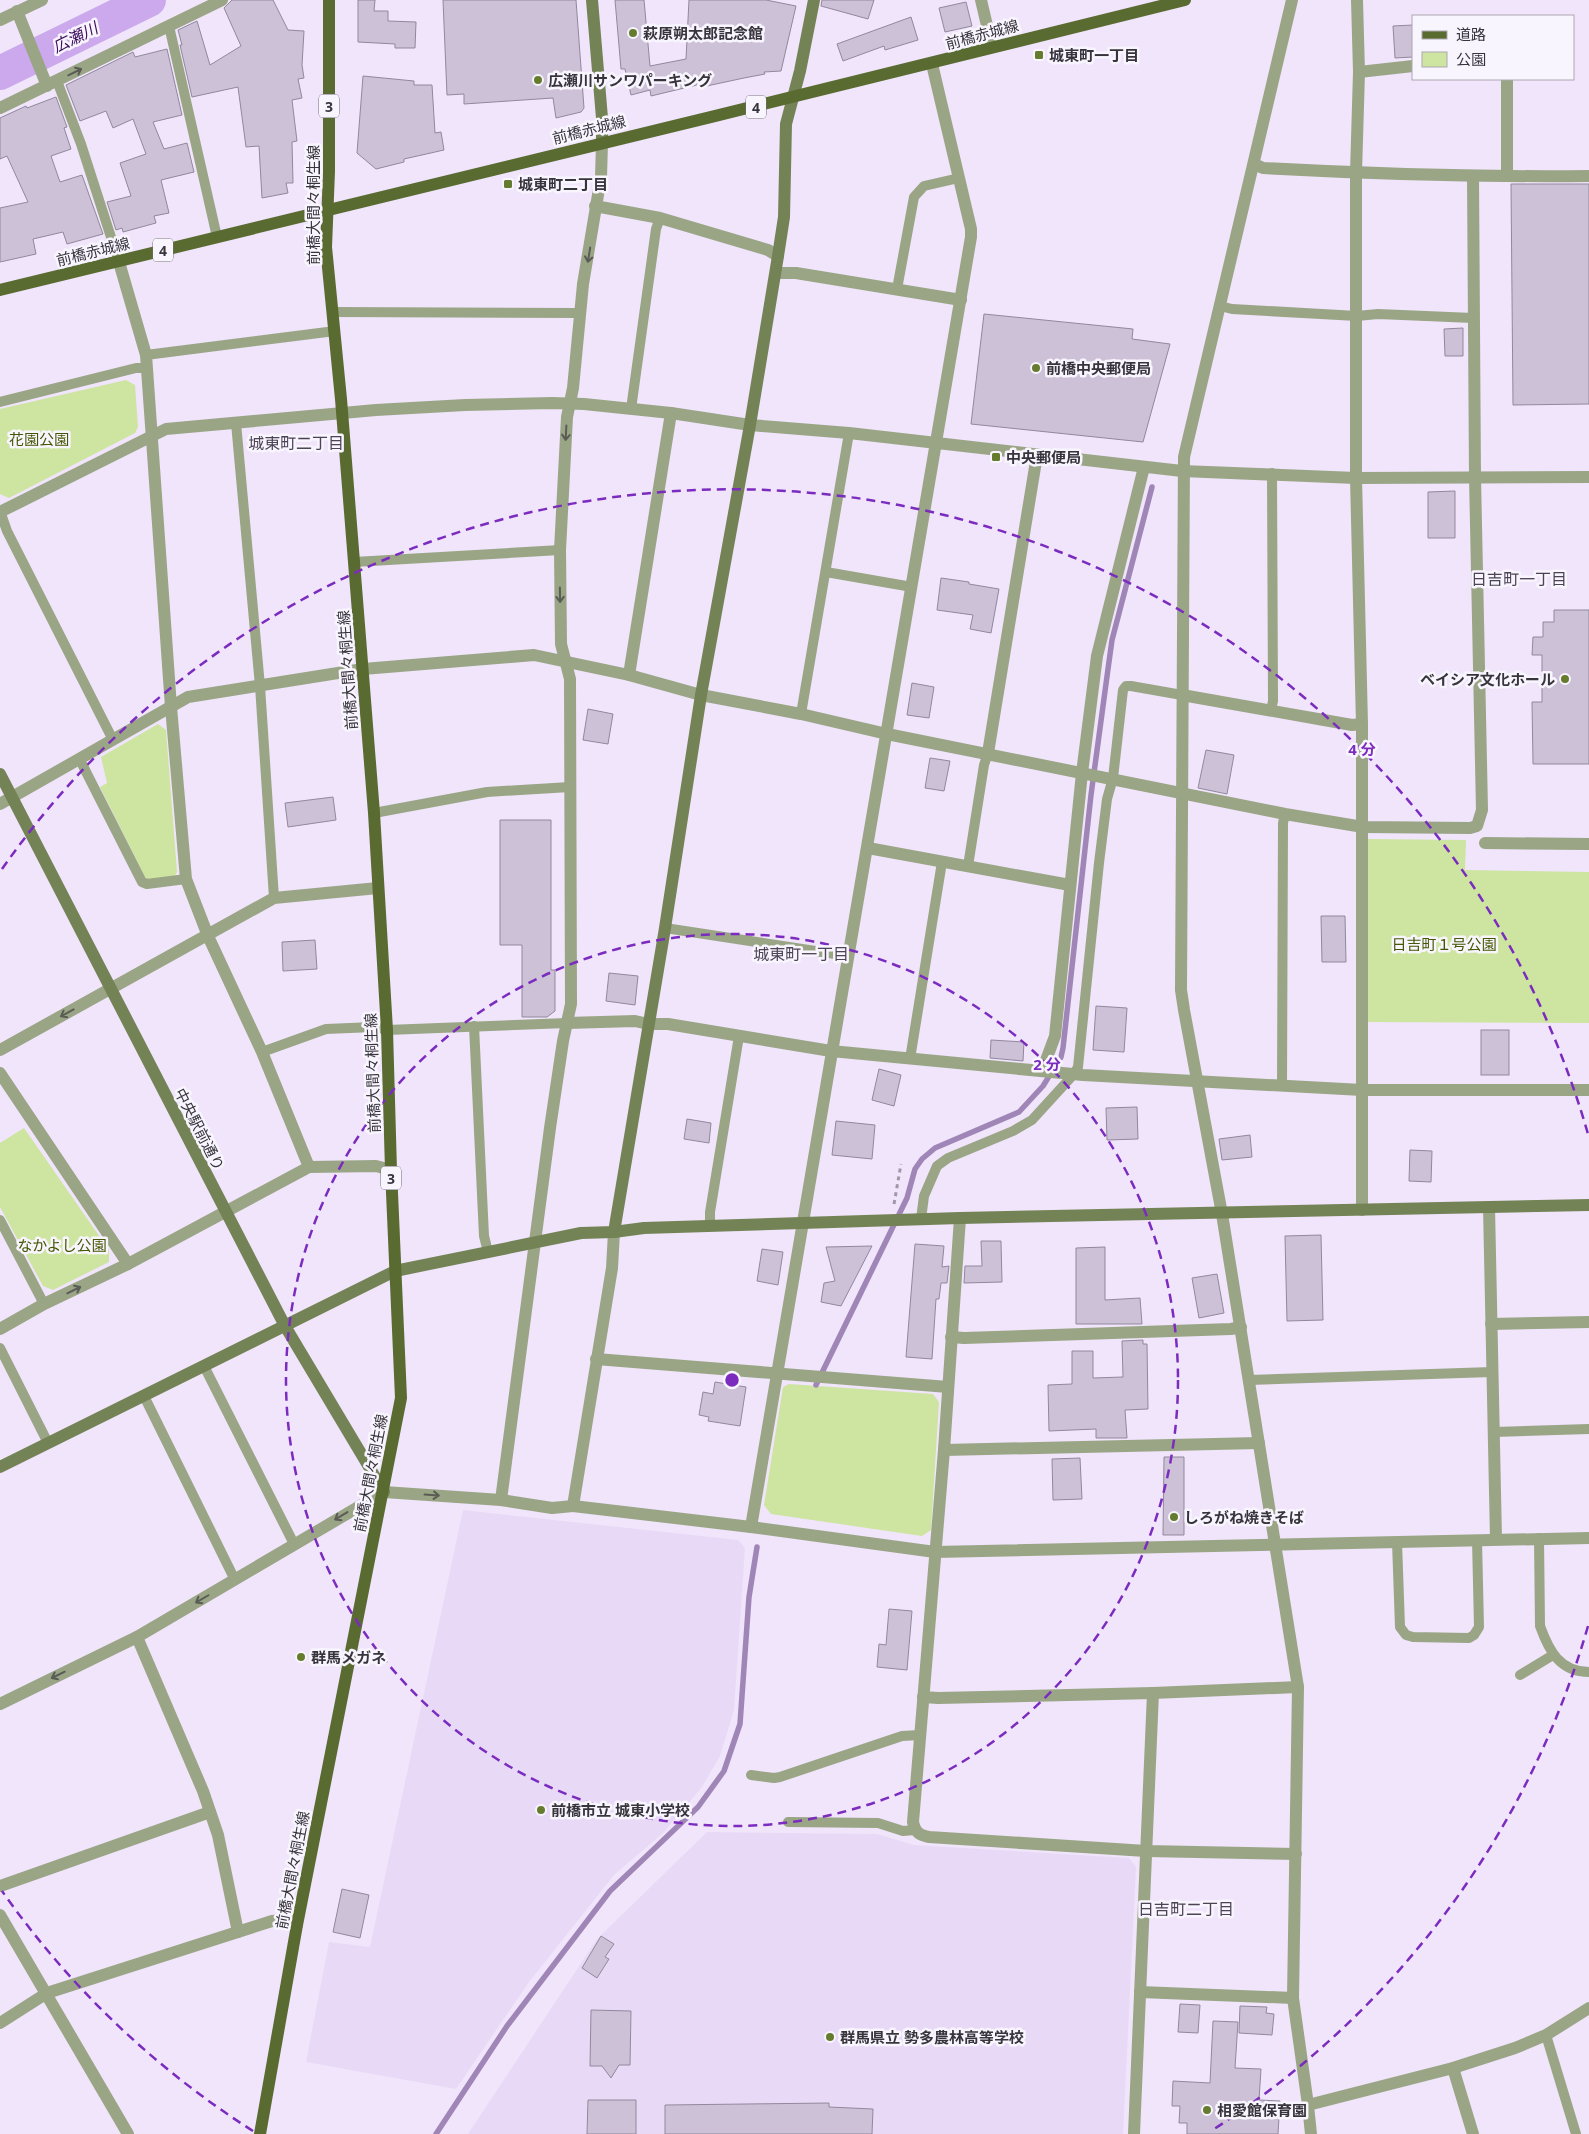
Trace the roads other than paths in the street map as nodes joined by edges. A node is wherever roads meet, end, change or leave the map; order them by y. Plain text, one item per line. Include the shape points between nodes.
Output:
1 (42, 0) edge
2 (222, 0) edge
3 (329, 0) edge
4 (592, 0) edge
5 (814, 0) edge
6 (981, 0) edge
7 (1185, 0) edge
8 (1292, 0) edge
9 (1357, 0) edge
10 (17, 11) junction
11 (0, 20) edge
12 (169, 26) junction
13 (992, 48) junction
14 (932, 64) junction
15 (1412, 66) edge
16 (1359, 72) junction
17 (1507, 80) edge
18 (52, 84) junction
19 (792, 98) junction
20 (0, 108) edge
21 (602, 143) junction
22 (1254, 164) junction
23 (1356, 173) junction
24 (1473, 176) junction
25 (1507, 176) junction
26 (1589, 176) edge
27 (959, 178) junction
28 (595, 206) junction
29 (327, 211) junction
30 (660, 218) junction
31 (217, 237) junction
32 (778, 256) junction
33 (119, 262) junction
34 (776, 273) junction
35 (897, 289) junction
36 (0, 290) edge
37 (960, 300) junction
38 (1220, 306) junction
39 (333, 312) junction
40 (579, 313) junction
41 (1357, 316) junction
42 (1473, 318) junction
43 (335, 331) junction
44 (146, 362) junction
45 (0, 402) edge
46 (569, 404) junction
47 (630, 409) junction
48 (671, 413) junction
49 (342, 414) junction
50 (236, 423) junction
51 (750, 425) junction
52 (849, 433) junction
53 (152, 435) junction
54 (936, 444) junction
55 (1037, 455) junction
56 (1144, 467) junction
57 (1182, 471) junction
58 (1272, 473) junction
59 (1475, 477) junction
60 (1589, 477) edge
61 (1356, 478) junction
62 (0, 512) edge
63 (560, 550) junction
64 (354, 562) junction
65 (826, 572) junction
66 (912, 587) junction
67 (566, 662) junction
68 (363, 669) junction
69 (629, 675) junction
70 (260, 686) junction
71 (1182, 695) junction
72 (701, 696) junction
73 (171, 707) junction
74 (1271, 710) junction
75 (801, 714) junction
76 (1362, 724) junction
77 (887, 734) junction
78 (113, 740) junction
79 (988, 753) junction
80 (80, 760) junction
81 (0, 774) edge
82 (1085, 774) junction
83 (1109, 778) junction
84 (570, 787) junction
85 (1182, 792) junction
86 (12, 797) junction
87 (0, 804) edge
88 (374, 813) junction
89 (1285, 814) junction
90 (1363, 827) junction
91 (1484, 843) dead end
92 (1589, 844) edge
93 (868, 848) junction
94 (942, 862) junction
95 (968, 866) junction
96 (186, 879) junction
97 (1070, 885) junction
98 (378, 888) junction
99 (274, 898) junction
100 (665, 928) junction
101 (208, 936) junction
102 (848, 956) junction
103 (110, 989) junction
104 (567, 1023) junction
105 (648, 1024) junction
106 (474, 1026) junction
107 (387, 1030) junction
108 (739, 1036) junction
109 (0, 1050) edge
110 (832, 1051) junction
111 (262, 1052) junction
112 (910, 1059) junction
113 (1043, 1071) junction
114 (0, 1073) edge
115 (1070, 1073) junction
116 (1197, 1081) junction
117 (1282, 1086) junction
118 (1362, 1090) junction
119 (1589, 1090) edge
120 (309, 1167) junction
121 (391, 1170) junction
122 (1589, 1205) edge
123 (1488, 1207) junction
124 (1362, 1210) junction
125 (225, 1212) junction
126 (1222, 1214) junction
127 (960, 1218) junction
128 (914, 1219) junction
129 (0, 1220) edge
130 (803, 1223) junction
131 (710, 1226) junction
132 (614, 1232) junction
133 (535, 1242) junction
134 (488, 1252) junction
135 (128, 1264) junction
136 (395, 1271) junction
137 (44, 1304) junction
138 (1589, 1322) edge
139 (1491, 1324) junction
140 (285, 1326) junction
141 (0, 1328) edge
142 (1241, 1328) junction
143 (951, 1337) junction
144 (0, 1348) edge
145 (596, 1359) junction
146 (204, 1366) junction
147 (1492, 1372) junction
148 (777, 1374) junction
149 (1249, 1380) junction
150 (948, 1387) junction
151 (144, 1396) junction
152 (1589, 1429) edge
153 (1494, 1432) junction
154 (48, 1442) junction
155 (1259, 1443) junction
156 (944, 1450) junction
157 (0, 1467) edge
158 (384, 1492) junction
159 (501, 1500) junction
160 (573, 1506) junction
161 (751, 1527) junction
162 (1538, 1538) junction
163 (1589, 1538) edge
164 (1496, 1539) junction
165 (1478, 1540) junction
166 (1397, 1542) junction
167 (294, 1544) junction
168 (1275, 1545) junction
169 (935, 1552) junction
170 (234, 1580) junction
171 (137, 1637) junction
172 (1553, 1655) junction
173 (1589, 1672) edge
174 (1520, 1675) dead end
175 (1298, 1687) junction
176 (1153, 1693) junction
177 (923, 1697) junction
178 (0, 1704) edge
179 (920, 1735) junction
180 (751, 1775) dead end
181 (210, 1812) junction
182 (788, 1822) dead end
183 (915, 1830) junction
184 (1146, 1851) junction
185 (1296, 1854) junction
186 (0, 1886) edge
187 (0, 1915) edge
188 (297, 1925) junction
189 (238, 1932) junction
190 (1140, 1992) junction
191 (47, 1993) junction
192 (1293, 1998) junction
193 (1588, 2011) edge
194 (0, 2023) edge
195 (1546, 2035) junction
196 (1453, 2068) junction
197 (1308, 2105) junction
198 (127, 2134) edge
199 (260, 2134) edge
200 (1134, 2134) edge
201 (1311, 2134) edge
202 (1473, 2134) edge
203 (1576, 2134) edge

1 - 10 street
2 - 12 street
3 - 29 main road, 前橋大間々桐生線 / 3
4 - 21 street
5 - 19 street
6 - 13 street
7 - 13 main road, 前橋赤城線 / 4
8 - 22 street
9 - 16 street
10 - 11 street
10 - 18 street via 38,62
18 -> 12 street
12 - 31 lane
13 - 14 main road, 前橋赤城線 / 4
14 - 19 main road, 前橋赤城線 / 4
14 - 27 street
15 - 16 street
16 - 23 street
17 - 25 street
18 - 20 street
18 - 33 lane via 81,144
19 - 21 main road, 前橋赤城線 / 4
19 - 32 street via 786,124 784,205
21 - 28 street
21 - 29 main road, 前橋赤城線 / 4
22 - 23 street via 1263,168
22 - 38 street
23 - 24 street
23 - 41 street
24 - 25 street
24 - 42 street
25 - 26 street
27 - 35 lane via 924,186 914,197
27 - 37 street via 971,229
28 - 30 street
28 -> 40 street
29 - 31 main road, 前橋赤城線 / 4
29 - 39 main road, 前橋大間々桐生線 / 3 via 326,247
30 - 32 street via 768,250
30 - 47 lane
31 - 33 main road, 前橋赤城線 / 4
32 - 34 street
33 - 36 main road, 前橋赤城線 / 4
33 - 44 street
34 - 35 street via 796,273
34 - 51 street
35 - 37 street
37 - 54 street
38 - 41 lane
38 - 57 street
39 - 40 lane
39 - 43 main road, 前橋大間々桐生線 / 3
40 - 46 street
41 - 42 lane
41 - 61 street
42 - 59 street
43 - 44 lane
43 - 49 main road, 前橋大間々桐生線 / 3
44 - 45 lane via 136,368
44 - 53 street
46 - 47 street
46 - 49 street via 465,405
46 -> 63 street
47 - 48 street
48 - 51 street
48 - 69 street
49 - 50 street
49 - 64 main road, 前橋大間々桐生線 / 3
50 - 53 street via 166,429
50 - 70 lane
51 - 52 street
51 - 72 street
52 - 54 street
52 - 65 lane
53 - 62 street
53 - 73 street
54 - 55 street
54 - 66 street
55 - 56 street
55 - 79 street
56 - 57 street
56 - 82 street via 1097,656
57 - 58 street
57 - 71 street
58 - 61 street
58 - 74 lane
59 - 60 street
59 - 61 street
59 - 90 street via 1480,821 1470,828
61 - 76 street
62 - 78 lane
63 - 64 lane
63 -> 67 street via 561,644
64 - 68 main road, 前橋大間々桐生線 / 3
65 - 66 lane
65 - 75 lane
66 - 77 street
67 - 68 street via 534,656
67 - 69 street
67 - 84 street via 570,679
68 - 70 street
68 - 88 main road, 前橋大間々桐生線 / 3
69 - 72 street
70 - 73 street via 188,697
70 - 99 lane
71 - 74 street
71 - 83 lane via 1126,686
71 - 85 street
72 - 75 street
72 - 100 street
73 - 78 street
73 - 96 street
74 - 76 street via 1352,725
75 - 77 street
76 - 90 street
77 - 79 street
77 - 93 street
78 - 80 street
79 - 82 street
79 - 95 lane
80 - 86 street
80 - 96 lane via 142,882
81 - 86 street, 中央駅前通り
82 - 83 street
82 - 97 street
83 - 85 street
83 - 115 lane via 1080,1059
84 - 88 lane via 487,792
84 - 104 street via 571,1004
85 - 89 street
85 - 116 street via 1181,990
86 - 87 street
86 - 103 street, 中央駅前通り
88 - 98 main road, 前橋大間々桐生線 / 3
89 - 90 street
89 - 117 lane
90 - 118 street
91 - 92 street
93 - 94 street
93 - 102 street
94 - 95 street
94 - 112 lane
95 - 97 street
96 - 101 street
97 - 113 street via 1055,1036
98 - 99 street
98 - 107 main road, 前橋大間々桐生線 / 3
99 - 101 street
100 - 102 lane
100 - 105 street
101 - 103 street
101 - 111 street
102 - 110 street
103 -> 109 street
103 - 125 street, 中央駅前通り
104 - 105 street via 635,1021
104 - 106 lane
104 - 133 street
105 - 108 street via 668,1024
105 - 132 street
106 - 107 lane
106 - 134 lane via 484,1236
107 - 111 lane via 374,1027 326,1029
107 - 121 main road, 前橋大間々桐生線 / 3
108 - 110 street
108 - 131 lane
110 - 112 street
110 - 130 street
111 - 120 street
112 - 113 street
113 - 115 street
114 - 135 street
115 - 116 street
115 - 128 lane via 1032,1120 937,1166
116 - 117 street
116 - 126 street
117 - 118 street
118 - 119 street
118 - 124 street
120 - 121 street via 376,1166
120 - 125 street
121 - 136 main road, 前橋大間々桐生線 / 3
122 - 123 street
123 - 124 street
123 - 139 street
124 - 126 street
125 - 135 street
125 - 140 street, 中央駅前通り
126 - 127 street
126 - 142 street
127 - 128 street
127 - 143 street
128 - 130 street
129 - 137 lane
130 - 131 street
130 - 148 street
131 - 132 street
132 - 133 street via 581,1232
132 - 145 street via 612,1268
133 - 134 street
133 - 159 street
134 - 136 street
137 -> 135 street
136 - 140 street
136 - 158 main road, 前橋大間々桐生線 / 3 via 401,1398
137 - 141 street
138 - 139 street
139 - 147 street
140 - 146 street
140 - 158 street, 中央駅前通り
142 - 143 street
142 - 149 street
143 - 150 street
144 - 154 lane
145 - 148 street
145 - 160 street
146 - 151 street
146 - 167 lane
147 - 149 lane
147 - 153 street
148 - 150 street
148 - 161 street
149 - 155 street
150 - 156 street
151 - 154 street
151 - 170 lane
152 - 153 lane
153 - 164 street
154 - 157 street
155 - 156 street
155 - 168 street
156 - 169 street
158 -> 159 street
158 -> 167 street
158 - 188 main road, 前橋大間々桐生線 / 3
159 - 160 street via 552,1508
160 - 161 street
161 - 169 street
162 - 163 street
162 - 164 street
162 - 172 lane via 1540,1626
164 - 165 street
165 - 166 street
165 - 166 lane via 1479,1627 1469,1638 1413,1637 1402,1632
166 - 168 street
167 - 170 street
168 - 169 street
168 - 175 street
169 - 177 street
170 -> 171 street
171 -> 178 street
171 - 181 street
172 - 173 lane via 1571,1670
172 - 174 lane
175 - 176 street
175 - 185 street
176 - 177 street
176 - 184 street
177 - 179 street
179 - 180 lane via 902,1736 774,1778
179 - 183 street
181 - 186 street
181 - 189 street via 218,1835
182 - 183 lane via 878,1823 903,1831
183 - 184 street via 929,1837
184 - 185 street
184 - 190 street
185 - 192 street
187 - 191 street
188 - 189 street via 284,1920 272,1921
188 - 199 main road, 前橋大間々桐生線 / 3
189 - 191 street
190 - 192 street
190 - 200 street
191 - 194 street
191 - 198 street
192 - 197 street
193 - 195 street
195 - 196 street
195 - 203 lane
196 - 197 street
196 - 202 street
197 - 201 street

